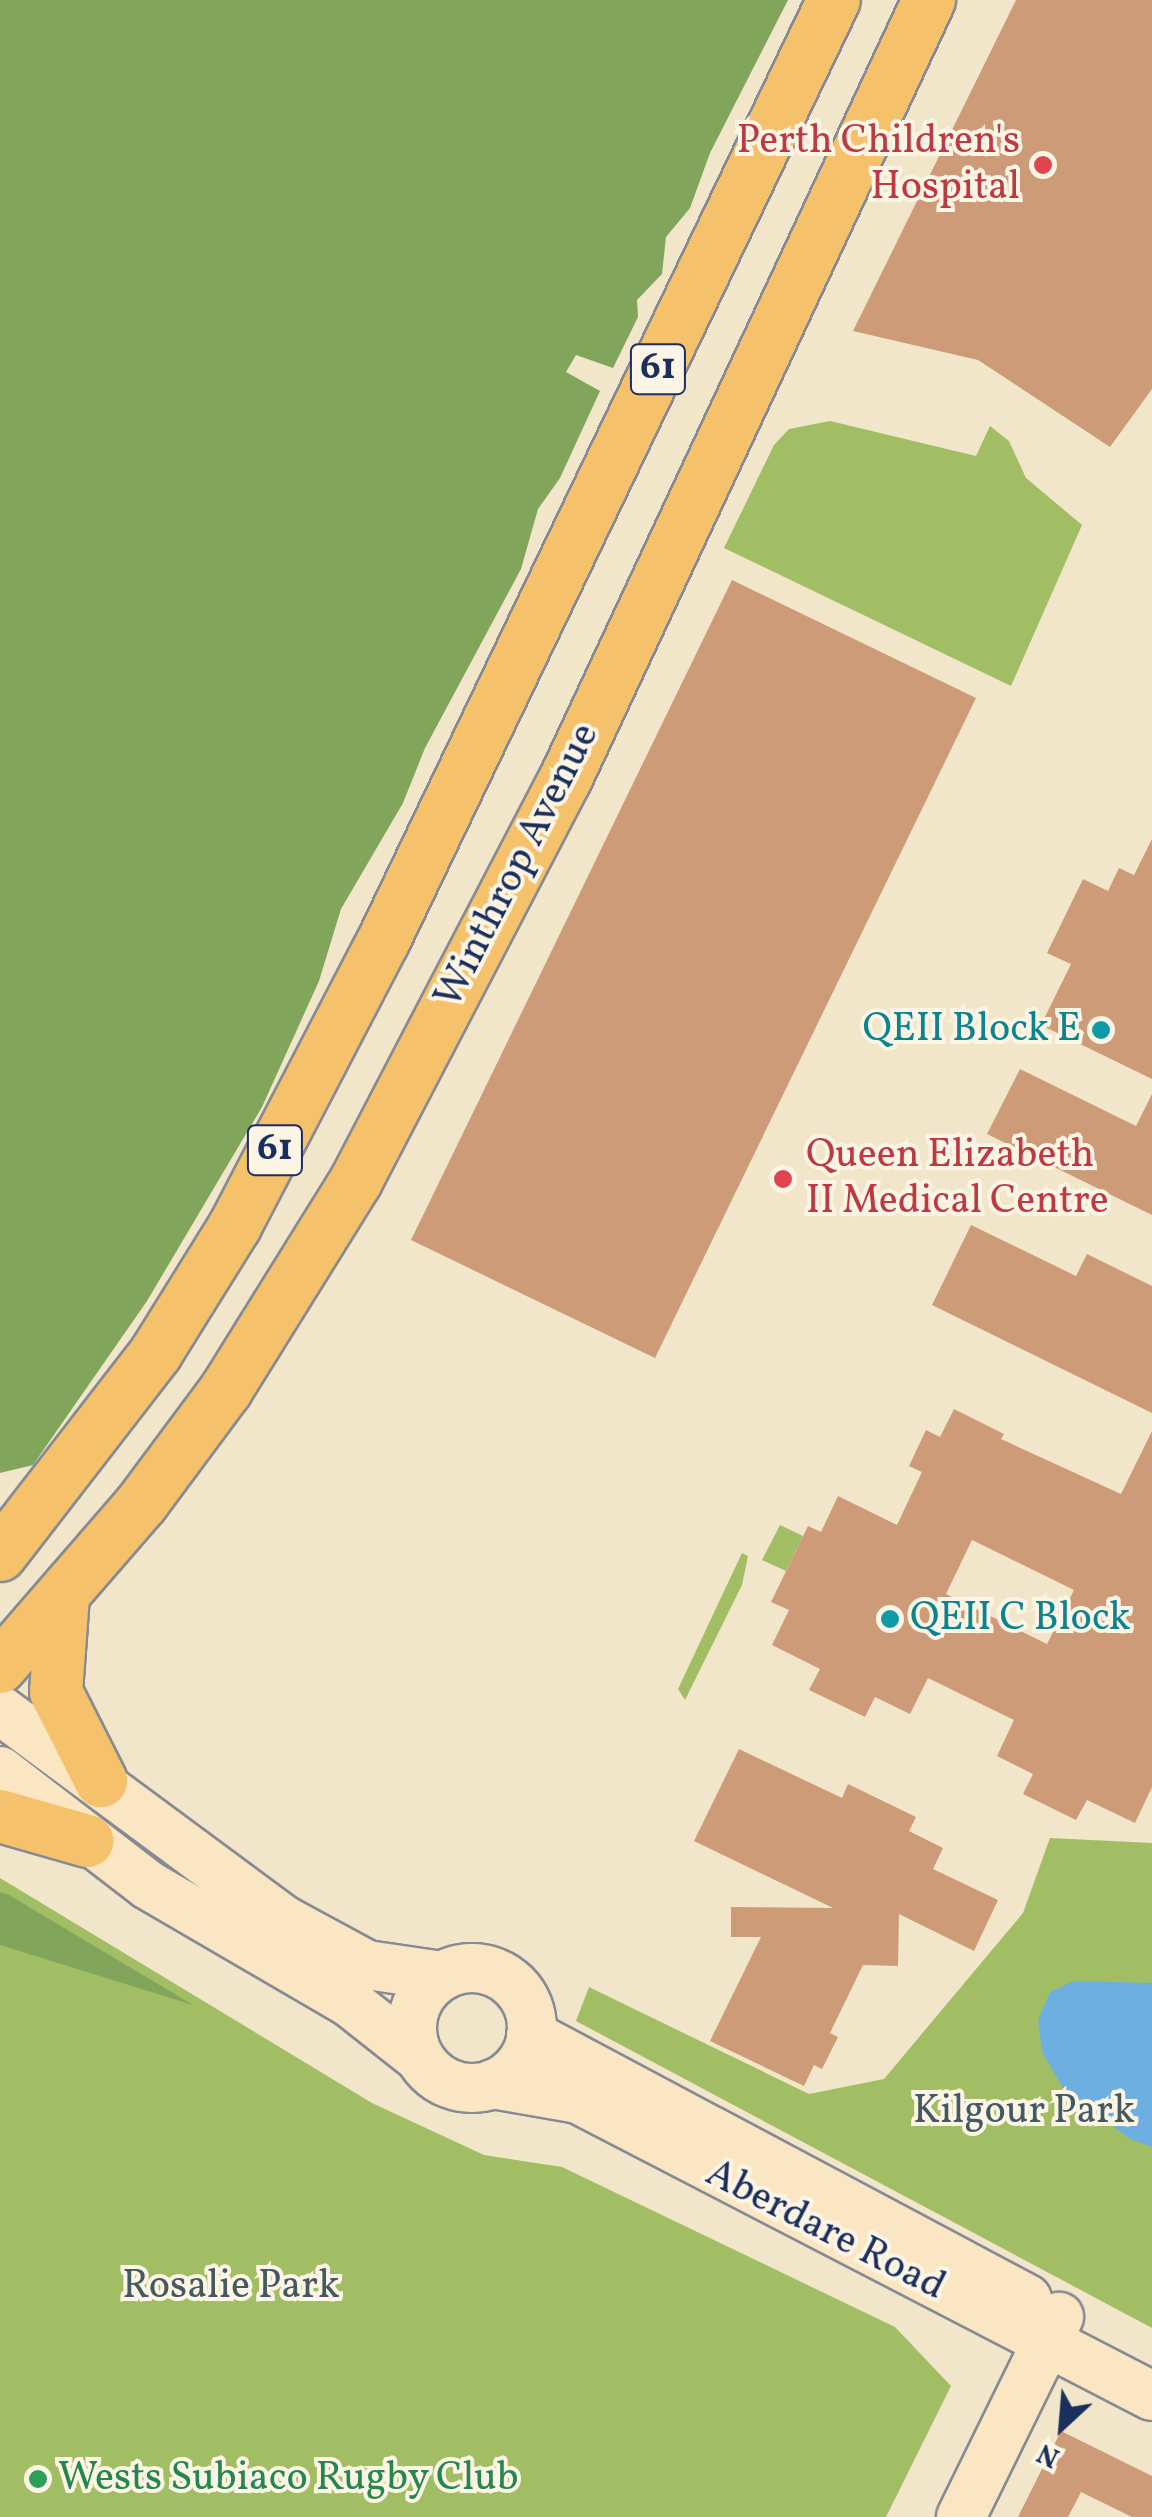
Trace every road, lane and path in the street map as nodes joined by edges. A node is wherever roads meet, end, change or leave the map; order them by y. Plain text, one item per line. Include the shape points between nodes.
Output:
1 (834, 0) edge
2 (929, 0) edge
3 (0, 1556) edge
4 (63, 1596) junction
5 (0, 1668) edge
6 (0, 1710) edge
7 (0, 1770) edge
8 (101, 1781) junction
9 (0, 1816) edge
10 (87, 1840) junction
11 (442, 1976) junction
12 (531, 2035) junction
13 (419, 2057) junction
14 (493, 2084) junction
15 (1052, 2331) junction
16 (1152, 2370) edge
17 (1152, 2396) edge
18 (961, 2517) edge

1 - 3 main road, 61 via 383,942 235,1226 156,1353
2 - 4 main road, Winthrop Avenue / 61 via 573,763 356,1180 226,1390
4 - 5 main road, Winthrop Avenue / 61
4 - 8 main road via 56,1692
6 - 8 main road
7 - 10 main road
8 - 11 main road via 230,1884 328,1946 367,1965
9 - 10 main road
10 - 13 main road via 148,1886 349,2002
11 - 12 main road via 474,1968 510,1982 530,2010
11 - 13 main road via 412,2020
12 - 14 main road via 519,2065
12 - 15 main road, Aberdare Road
13 - 14 main road via 443,2081
14 - 15 main road, Aberdare Road via 578,2099
15 - 16 main road, Aberdare Road
15 - 17 main road, Aberdare Road
15 - 18 main road

